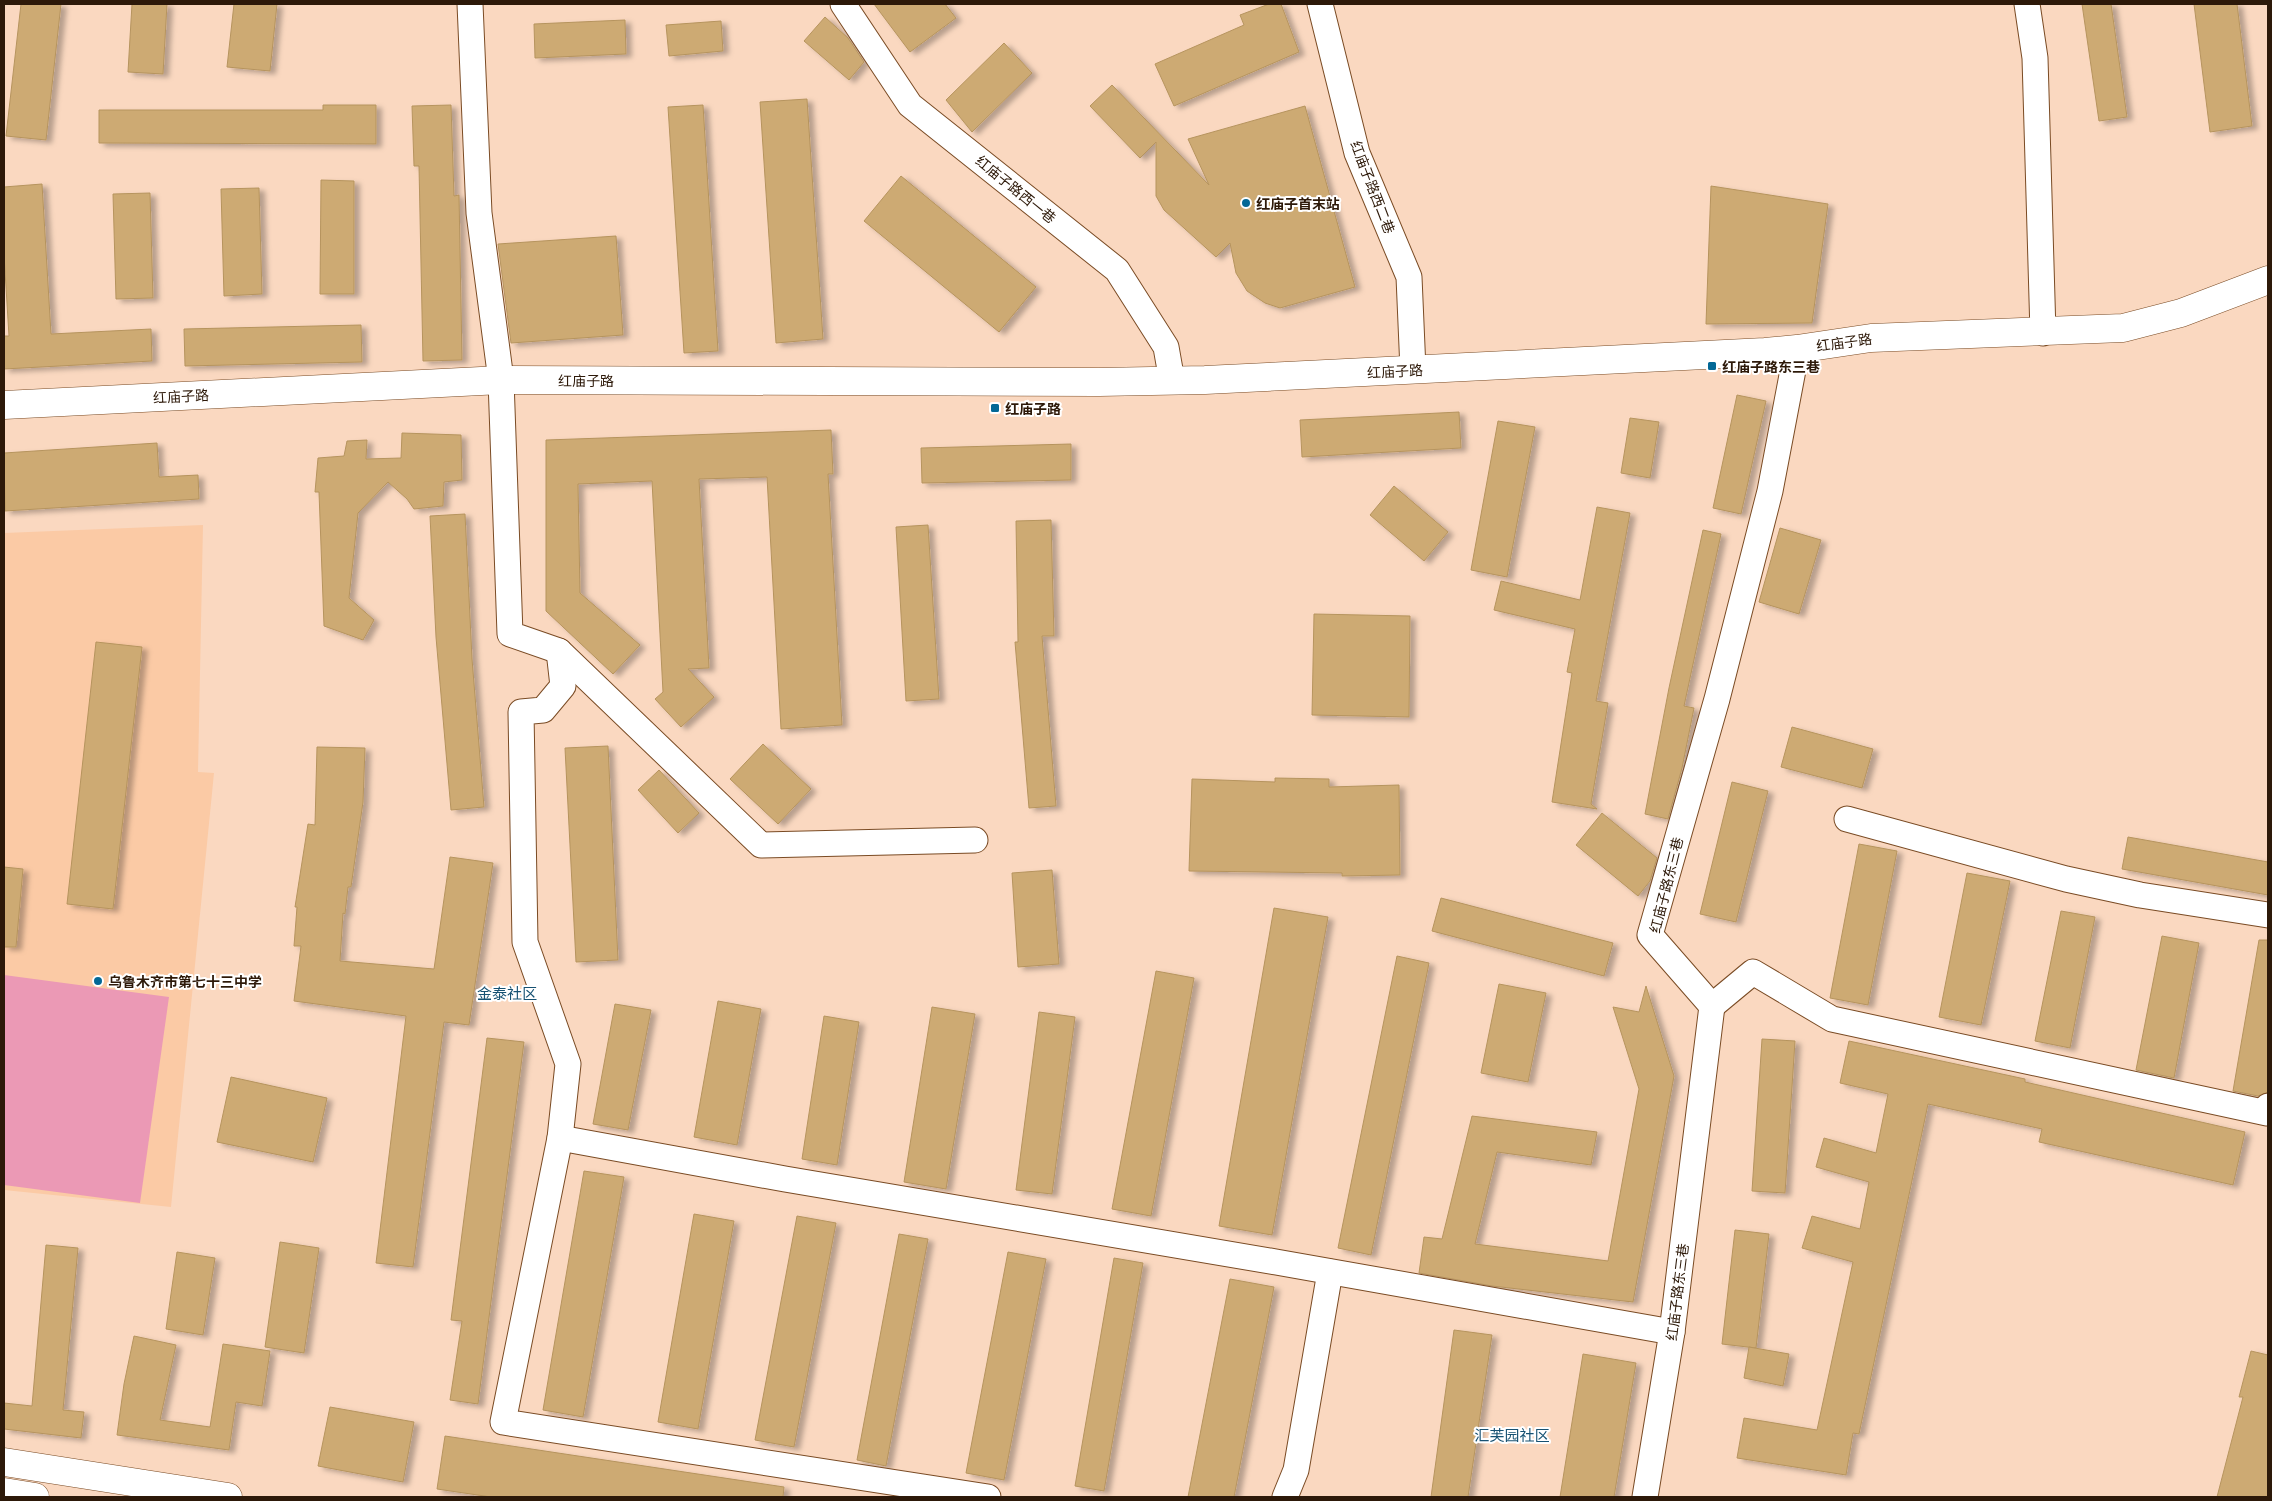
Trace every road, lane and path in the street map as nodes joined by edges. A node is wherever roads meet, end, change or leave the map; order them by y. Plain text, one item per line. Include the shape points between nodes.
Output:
1 (470, 4) edge
2 (843, 4) edge
3 (1320, 4) edge
4 (2027, 4) edge
5 (2268, 280) edge
6 (2043, 333) junction
7 (1797, 349) junction
8 (1413, 370) junction
9 (501, 380) junction
10 (1172, 381) junction
11 (4, 405) edge
12 (559, 651) junction
13 (1847, 819) dead end
14 (975, 840) dead end
15 (2268, 915) edge
16 (1712, 1006) junction
17 (2268, 1106) edge
18 (560, 1138) junction
19 (1330, 1272) junction
20 (1672, 1332) junction
21 (4, 1462) edge
22 (4, 1492) edge
23 (35, 1497) edge
24 (228, 1497) edge
25 (988, 1497) edge
26 (1285, 1497) edge
27 (1645, 1497) edge

1 - 9 street via 479,213
2 - 10 street, 红庙子路西一巷 via 910,105 1117,270 1166,347
3 - 8 street, 红庙子路西二巷 via 1357,153 1409,277
4 - 6 street via 2035,58
5 - 6 main road, 红庙子路 via 2181,313 2123,328
6 - 7 main road, 红庙子路 via 1871,338
7 - 8 main road, 红庙子路
7 - 16 street, 红庙子路东三巷 via 1770,491 1717,699 1650,936
8 - 10 main road, 红庙子路
9 - 10 main road, 红庙子路
9 - 11 main road, 红庙子路
9 - 12 street via 510,634
12 - 14 street via 761,846
12 - 18 street via 563,686 543,710 521,712 525,942 568,1064
13 - 15 street via 2066,879 2140,895
16 - 17 street via 1753,972 1832,1019 2267,1112
16 - 20 street, 红庙子路东三巷
18 - 19 street
18 - 25 street via 503,1422
19 - 20 street
19 - 26 street via 1296,1470
20 - 27 street, 红庙子路东三巷
21 - 24 main road
22 - 23 main road

